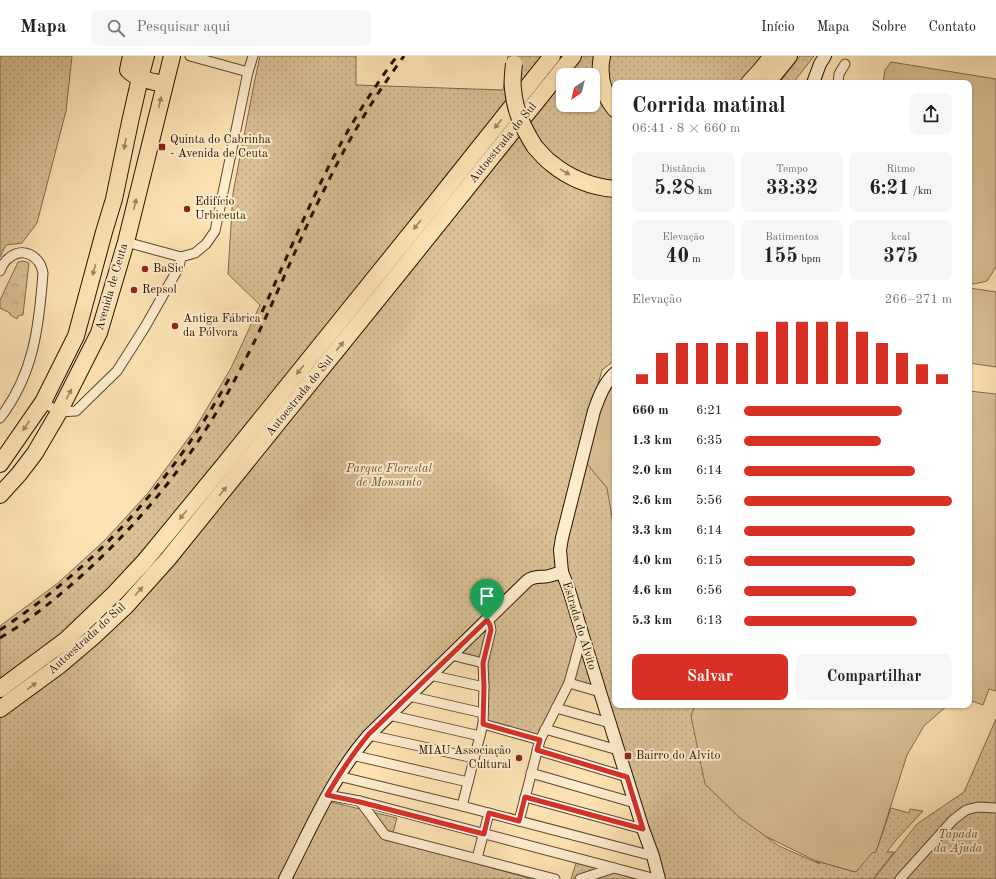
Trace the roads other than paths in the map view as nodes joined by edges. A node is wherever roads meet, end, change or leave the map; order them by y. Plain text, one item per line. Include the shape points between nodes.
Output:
1 (131, 56) edge
2 (146, 56) edge
3 (172, 56) edge
4 (190, 56) edge
5 (252, 56) edge
6 (552, 56) edge
7 (572, 56) edge
8 (602, 56) edge
9 (772, 56) edge
10 (789, 56) edge
11 (826, 56) edge
12 (515, 60) edge
13 (845, 64) dead end
14 (248, 72) junction
15 (140, 78) junction
16 (752, 80) edge
17 (770, 80) edge
18 (815, 80) edge
19 (838, 80) edge
20 (164, 84) junction
21 (612, 105) edge
22 (130, 122) junction
23 (154, 128) junction
24 (612, 189) edge
25 (126, 242) junction
26 (181, 257) junction
27 (0, 271) edge
28 (612, 375) edge
29 (43, 402) junction
30 (59, 412) junction
31 (0, 418) edge
32 (0, 464) edge
33 (0, 495) edge
34 (562, 572) junction
35 (487, 620) junction
36 (584, 637) junction
37 (451, 655) junction
38 (483, 663) junction
39 (430, 675) junction
40 (569, 684) junction
41 (484, 687) junction
42 (0, 689) edge
43 (600, 692) junction
44 (408, 696) junction
45 (0, 708) edge
46 (556, 708) junction
47 (483, 713) junction
48 (389, 714) junction
49 (610, 723) junction
50 (483, 724) junction
51 (545, 729) junction
52 (369, 734) junction
53 (480, 736) junction
54 (540, 740) junction
55 (537, 750) junction
56 (618, 750) junction
57 (352, 755) junction
58 (474, 758) junction
59 (531, 773) junction
60 (338, 776) junction
61 (627, 777) junction
62 (468, 782) junction
63 (327, 795) junction
64 (525, 797) junction
65 (360, 802) junction
66 (635, 803) junction
67 (462, 806) junction
68 (996, 808) edge
69 (489, 813) junction
70 (519, 821) junction
71 (643, 829) junction
72 (484, 834) junction
73 (653, 856) junction
74 (477, 858) junction
75 (614, 868) junction
76 (285, 879) edge
77 (555, 879) edge
78 (580, 879) edge
79 (658, 879) edge
80 (900, 879) edge

1 - 15 highway via 128,70
2 - 15 highway, Avenida de Ceuta
3 - 20 highway, Avenida de Ceuta
4 - 14 street
5 - 14 street
6 -> 42 highway, Autoestrada do Sul via 144,562 116,593 66,640
45 -> 7 highway, Autoestrada do Sul via 60,666 93,637 126,606 168,559
8 - 21 highway via 602,84
9 - 16 highway
10 - 17 highway
11 - 18 street via 820,64
12 -> 24 highway, bridge via 512,88 516,110 535,147 550,163 584,183
13 - 19 street
14 - 26 street via 214,231 206,244 195,253
15 - 20 highway
15 - 22 highway, Avenida de Ceuta
23 -> 20 highway, Avenida de Ceuta
22 - 23 highway
22 -> 29 highway, Avenida de Ceuta via 114,198 76,336
25 -> 23 highway, Avenida de Ceuta
25 - 26 street
30 -> 25 highway, Avenida de Ceuta via 99,334
26 - 30 street via 145,327 117,371 76,411
27 - 31 street via 10,257 24,253 37,259 43,273 31,358 12,401
28 - 34 street, Estrada do Alvito via 594,411 562,538
29 - 30 street
29 -> 32 highway, Avenida de Ceuta
30 - 33 highway, Avenida de Ceuta via 34,453
34 - 35 street via 530,579
34 - 36 street, Estrada do Alvito
35 - 37 street
35 - 38 street via 491,630
36 - 40 street via 580,639
36 - 43 street, Estrada do Alvito
37 - 38 street
37 - 39 street
38 - 41 street
39 - 41 street
39 - 44 street
40 - 43 street
40 - 46 street
41 - 47 street
43 - 49 street, Estrada do Alvito
44 - 47 street
44 - 48 street
46 - 49 street
46 - 51 street
47 - 50 street
48 - 52 street
48 - 53 street
49 - 56 street, Estrada do Alvito
50 - 53 street
50 - 54 street
51 - 54 street
51 - 56 street
52 - 57 street
52 - 58 street
53 - 58 street
54 - 55 street
55 - 59 street
55 - 61 street
56 - 61 street, Estrada do Alvito
57 - 60 street
57 - 62 street
58 - 62 street
59 - 64 street
59 - 66 street
60 - 63 street
60 - 67 street
61 - 66 street, Estrada do Alvito
62 - 67 street
63 - 65 street
63 - 76 street
64 - 70 street
64 - 71 street
65 - 72 street
65 - 74 street via 385,835
66 - 71 street, Estrada do Alvito
67 - 69 street
68 - 80 street via 966,810 953,820
69 - 70 street
69 - 72 street
70 - 73 street
71 - 73 street, Estrada do Alvito
72 - 74 street
72 - 75 street
73 - 79 street, Estrada do Alvito
74 - 77 street
75 - 78 street
75 - 79 street

